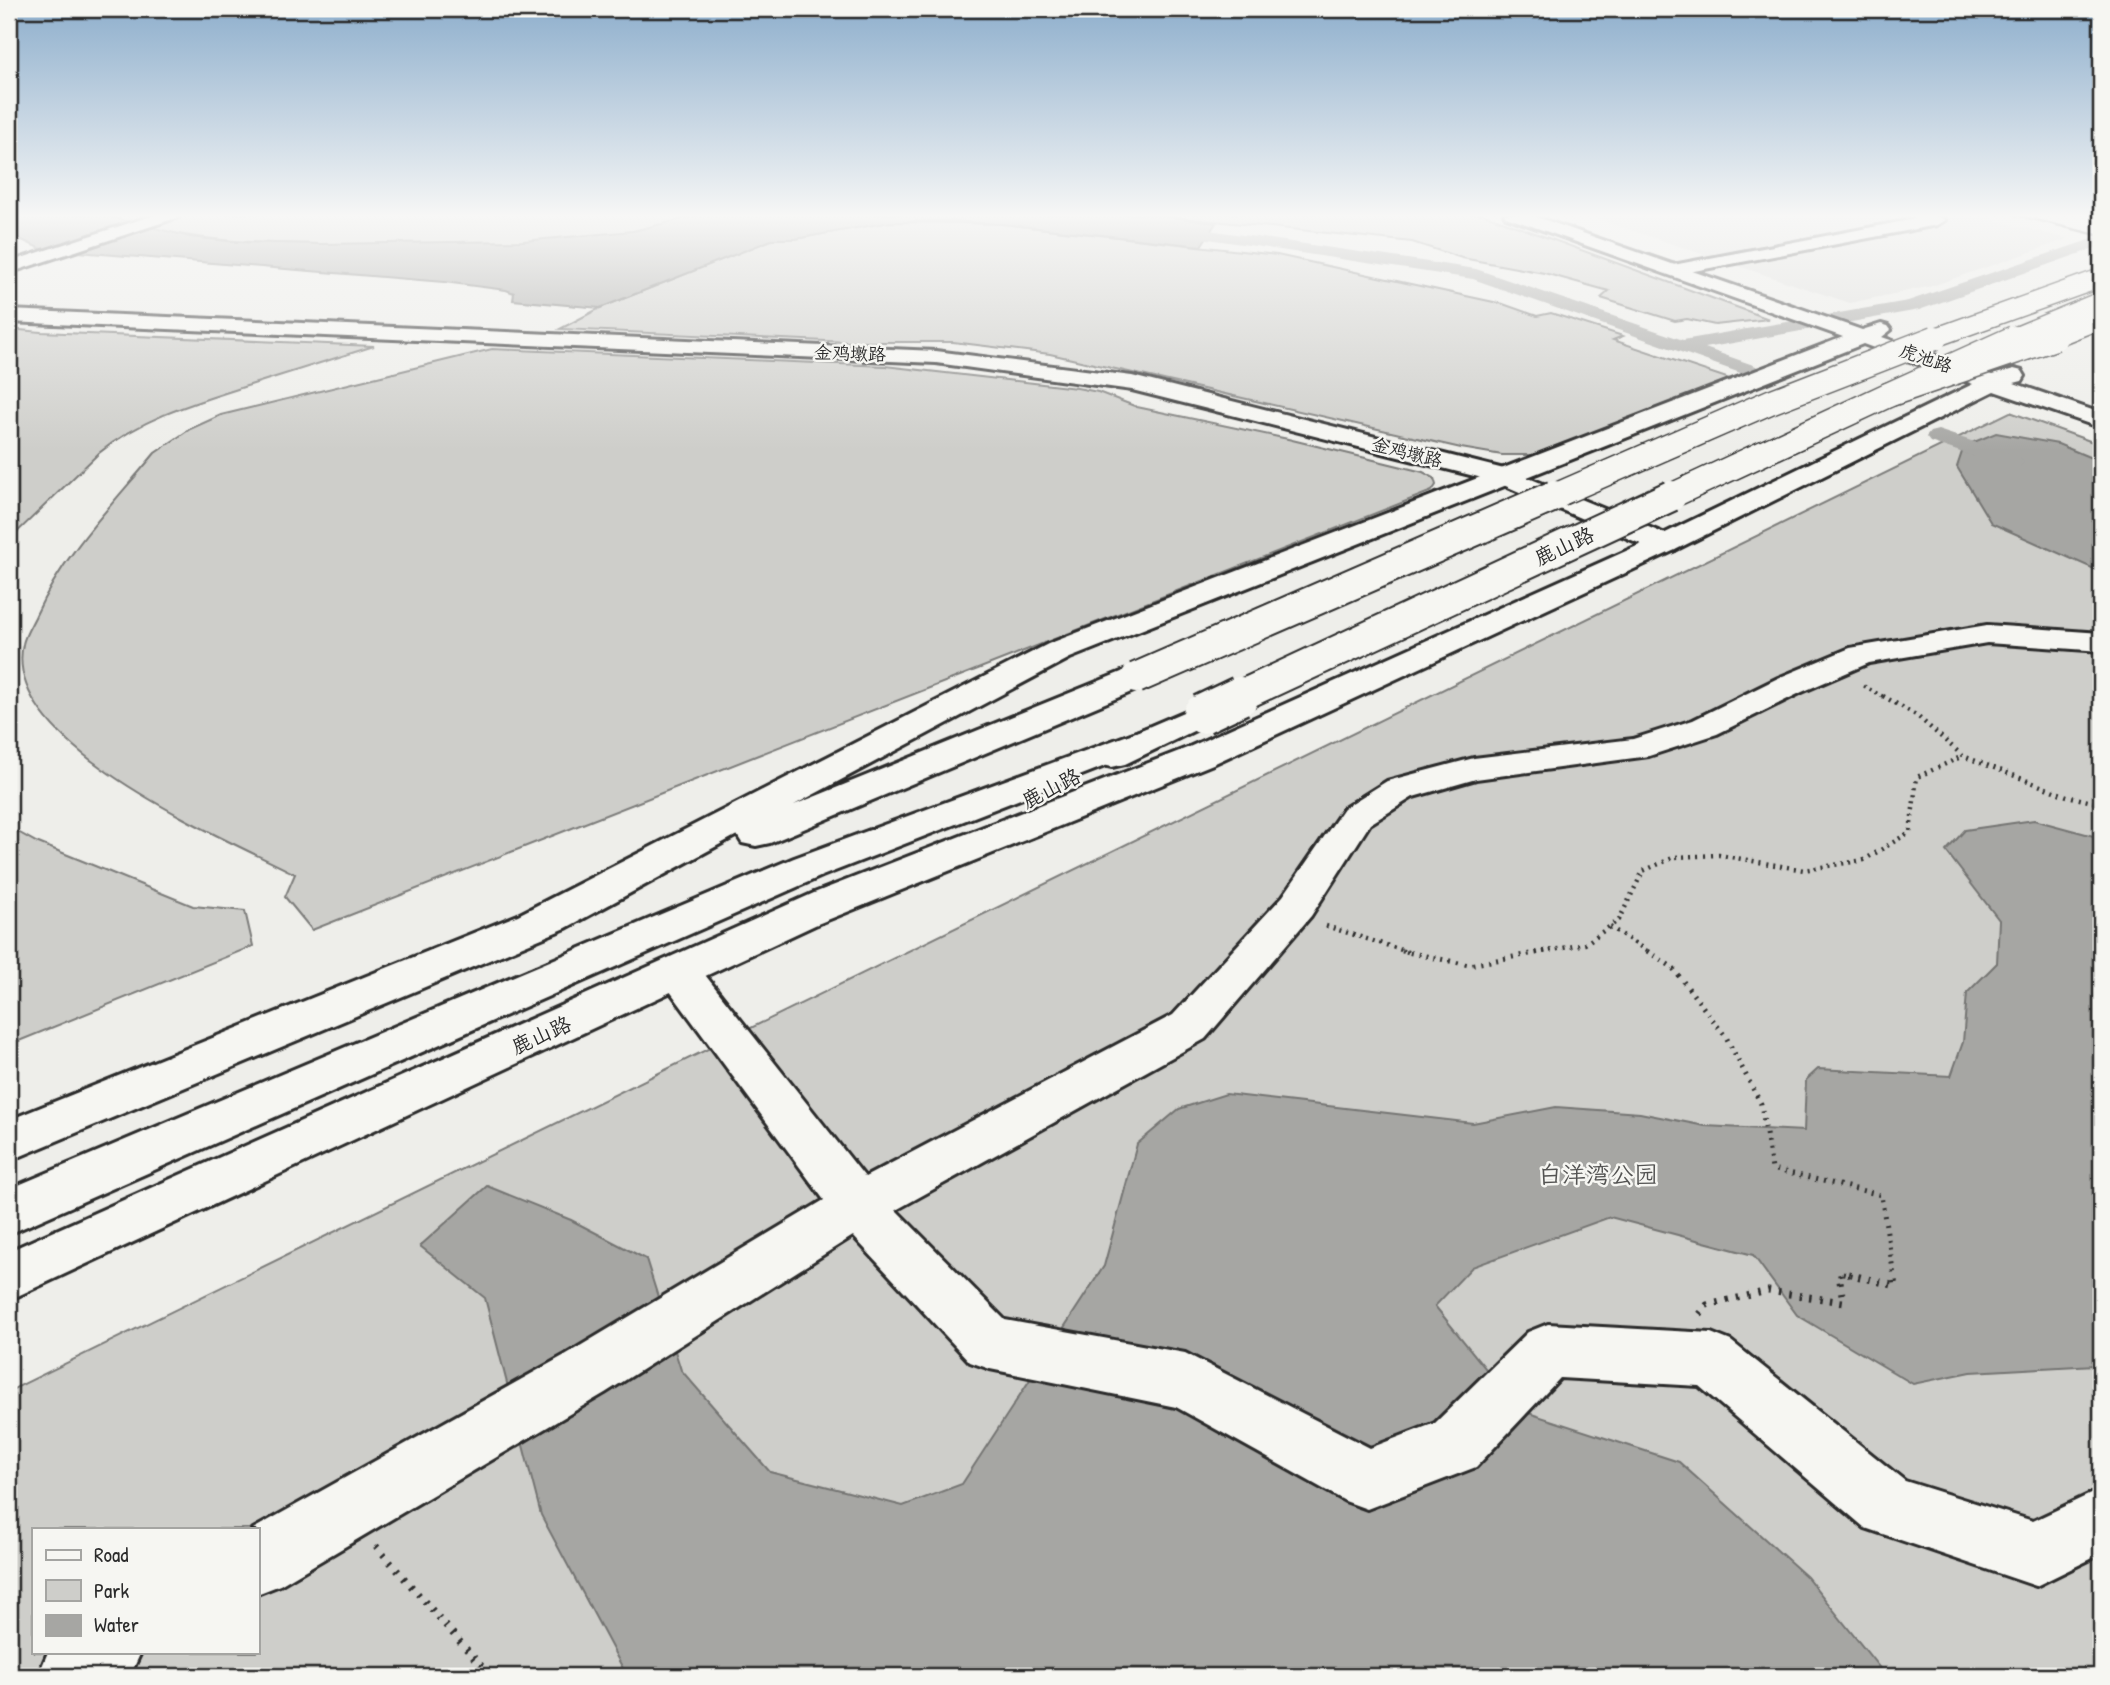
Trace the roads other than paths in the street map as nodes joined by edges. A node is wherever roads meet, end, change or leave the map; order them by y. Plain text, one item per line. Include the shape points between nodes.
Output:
1 (1737, 293) edge
2 (1774, 293) edge
3 (2060, 293) edge
4 (2101, 301) edge
5 (9, 316) edge
6 (2101, 319) edge
7 (1861, 329) junction
8 (2004, 379) junction
9 (1888, 395) junction
10 (2101, 405) edge
11 (2101, 421) edge
12 (1503, 476) junction
13 (1665, 544) junction
14 (2101, 642) edge
15 (1147, 738) junction
16 (806, 914) junction
17 (528, 928) junction
18 (679, 972) junction
19 (9, 1141) edge
20 (858, 1206) junction
21 (9, 1212) edge
22 (9, 1276) edge
23 (2101, 1520) edge
24 (259, 1561) edge
25 (104, 1654) edge
26 (72, 1676) edge

1 - 7 main road, 虎池路 via 1804,316
2 - 7 main road, 虎池路 via 1825,310
3 - 17 main road, bridge via 1770,402 1136,678
4 - 9 main road, bridge
5 - 12 main road, 金鸡墩路 via 936,357 1132,383
6 - 9 main road, 鹿山路, bridge via 2025,350
7 - 8 main road, 虎池路
7 - 12 main road
8 - 10 main road, 虎池路
8 - 11 main road, 虎池路
8 - 13 main road
9 - 15 main road, 鹿山路, bridge
12 - 13 main road, 金鸡墩路
12 - 17 main road via 1059,651
13 - 16 main road via 1200,756
14 - 20 main road via 1987,634 1861,655 1705,727 1637,749 1474,769 1400,789 1357,816 1290,913 1189,1027
15 - 16 main road, 鹿山路
15 - 21 main road via 808,867
16 - 18 main road, 鹿山路
17 - 19 main road
18 - 20 main road
18 - 22 main road, 鹿山路
20 - 23 main road via 990,1343 1185,1381 1367,1479 1455,1446 1548,1351 1710,1360 1886,1506 2036,1554
20 - 24 main road via 585,1374
25 - 26 main road

